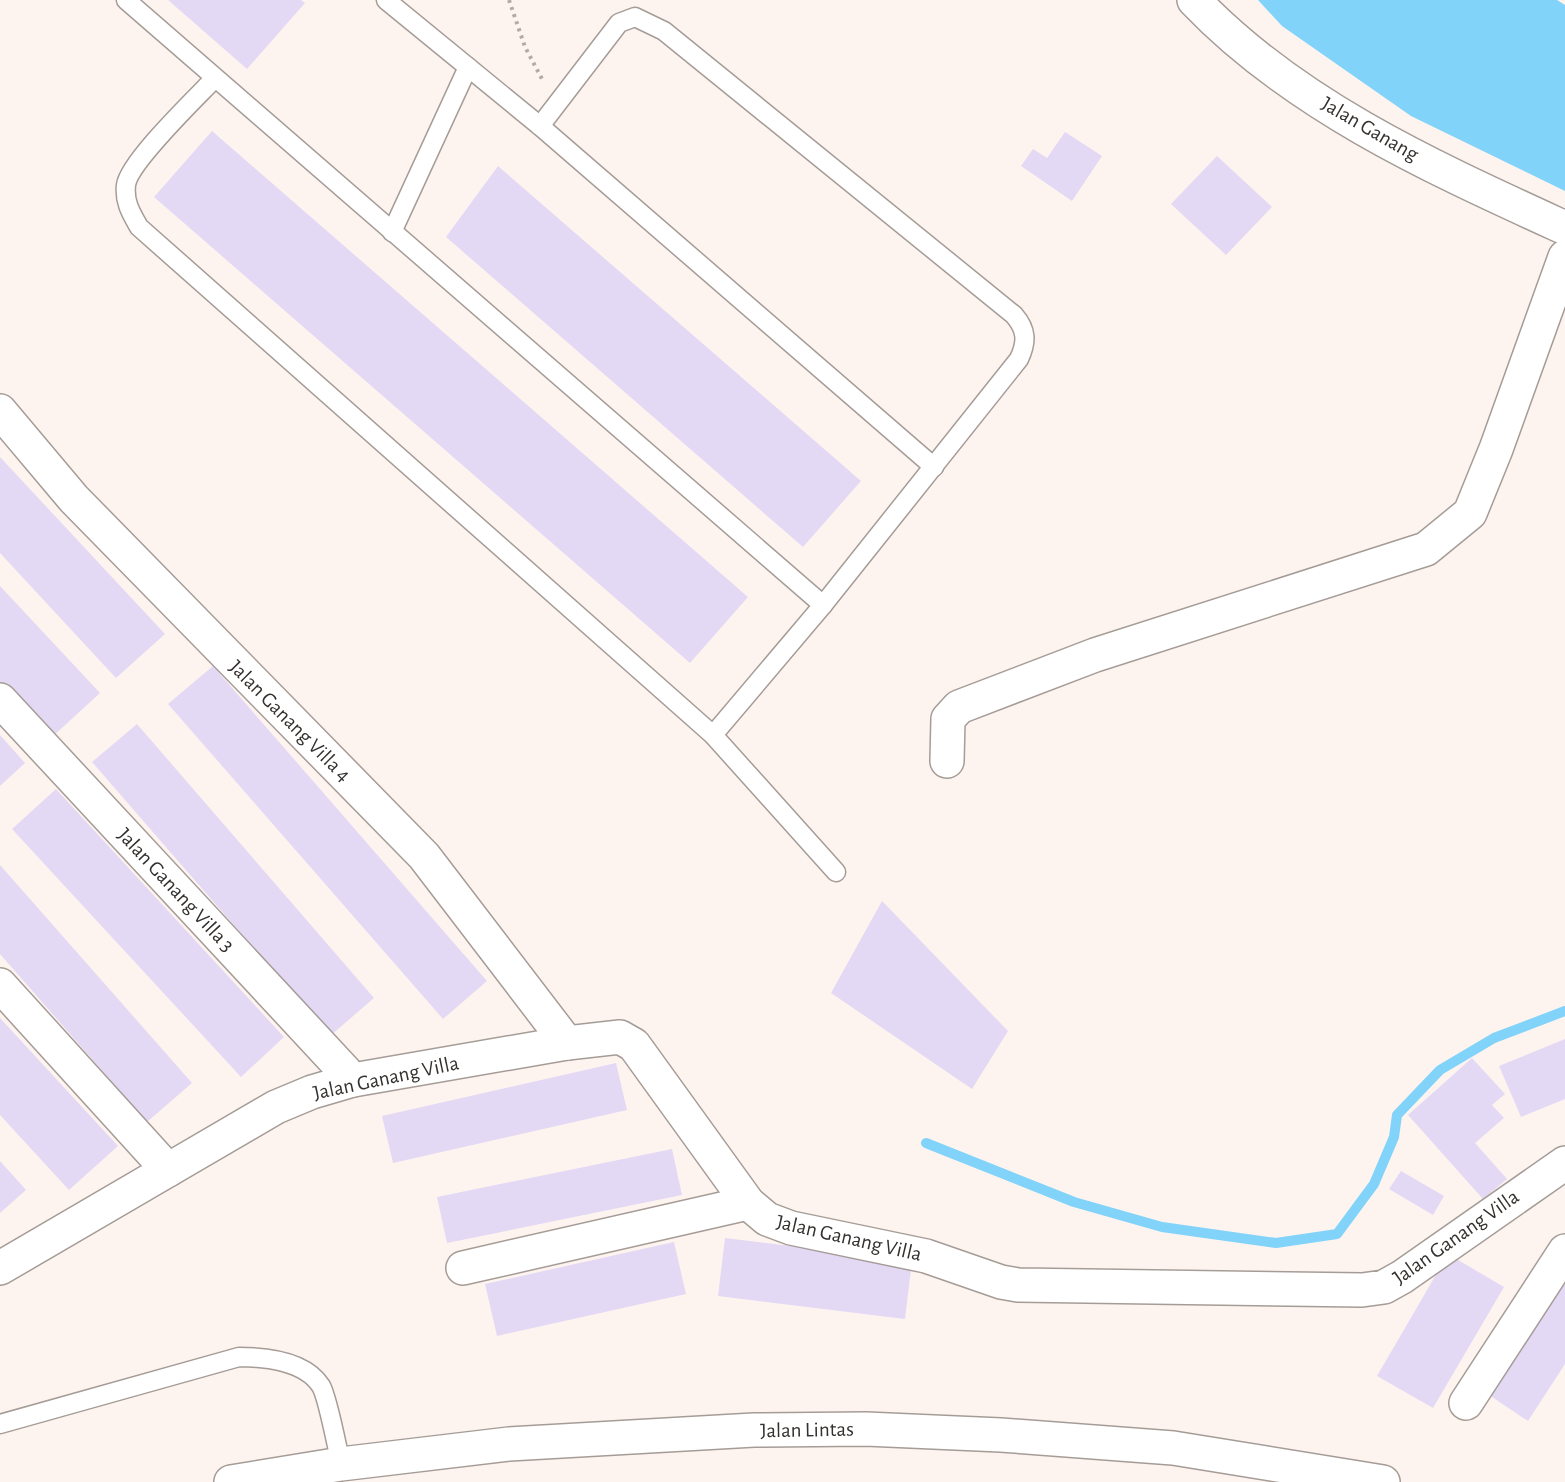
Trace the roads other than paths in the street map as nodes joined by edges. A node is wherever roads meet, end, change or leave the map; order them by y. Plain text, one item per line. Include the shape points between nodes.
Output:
1 (126, 0) edge
2 (386, 0) edge
3 (1194, 0) edge
4 (468, 67) junction
5 (214, 79) junction
6 (540, 126) junction
7 (1565, 228) edge
8 (392, 232) junction
9 (1565, 257) edge
10 (0, 411) edge
11 (934, 467) junction
12 (823, 605) junction
13 (0, 700) edge
14 (713, 735) junction
15 (947, 761) dead end
16 (836, 872) dead end
17 (0, 986) edge
18 (567, 1042) junction
19 (353, 1080) junction
20 (1565, 1163) edge
21 (168, 1170) junction
22 (748, 1203) junction
23 (1565, 1251) edge
24 (463, 1268) dead end
25 (0, 1269) edge
26 (1466, 1403) dead end
27 (0, 1424) edge
28 (341, 1464) junction
29 (253, 1480) edge
30 (1383, 1482) edge

1 - 5 lane
2 - 4 lane
3 - 7 main road, Jalan Ganang via 1216,23 1285,78 1355,123 1461,181
4 - 6 lane
4 - 8 lane
5 - 8 lane
5 - 14 lane via 136,164 126,182 126,203 139,227
6 - 11 lane
6 - 11 lane via 619,23 635,17 664,31 1014,315 1025,335 1019,359
8 - 12 lane
9 - 15 main road via 1470,513 1426,549 1095,655 959,707 948,718
10 - 18 main road, Jalan Ganang Villa 4 via 74,499 424,856
11 - 12 lane
12 - 14 lane
13 - 19 main road, Jalan Ganang Villa 3
14 - 16 lane
17 - 21 main road
18 - 19 main road, Jalan Ganang Villa
18 - 22 main road, Jalan Ganang Villa via 620,1037 634,1045
19 - 21 main road, Jalan Ganang Villa via 276,1107
20 - 22 main road, Jalan Ganang Villa via 1402,1277 1384,1287 1362,1290 1018,1285 926,1256 791,1228 767,1220
21 - 25 main road, Jalan Ganang Villa
22 - 24 main road
23 - 26 main road
27 - 28 lane via 239,1357 261,1357 301,1369 321,1386
28 - 29 main road, Jalan Lintas
28 - 30 main road, Jalan Lintas via 509,1444 754,1430 866,1430 1173,1448

